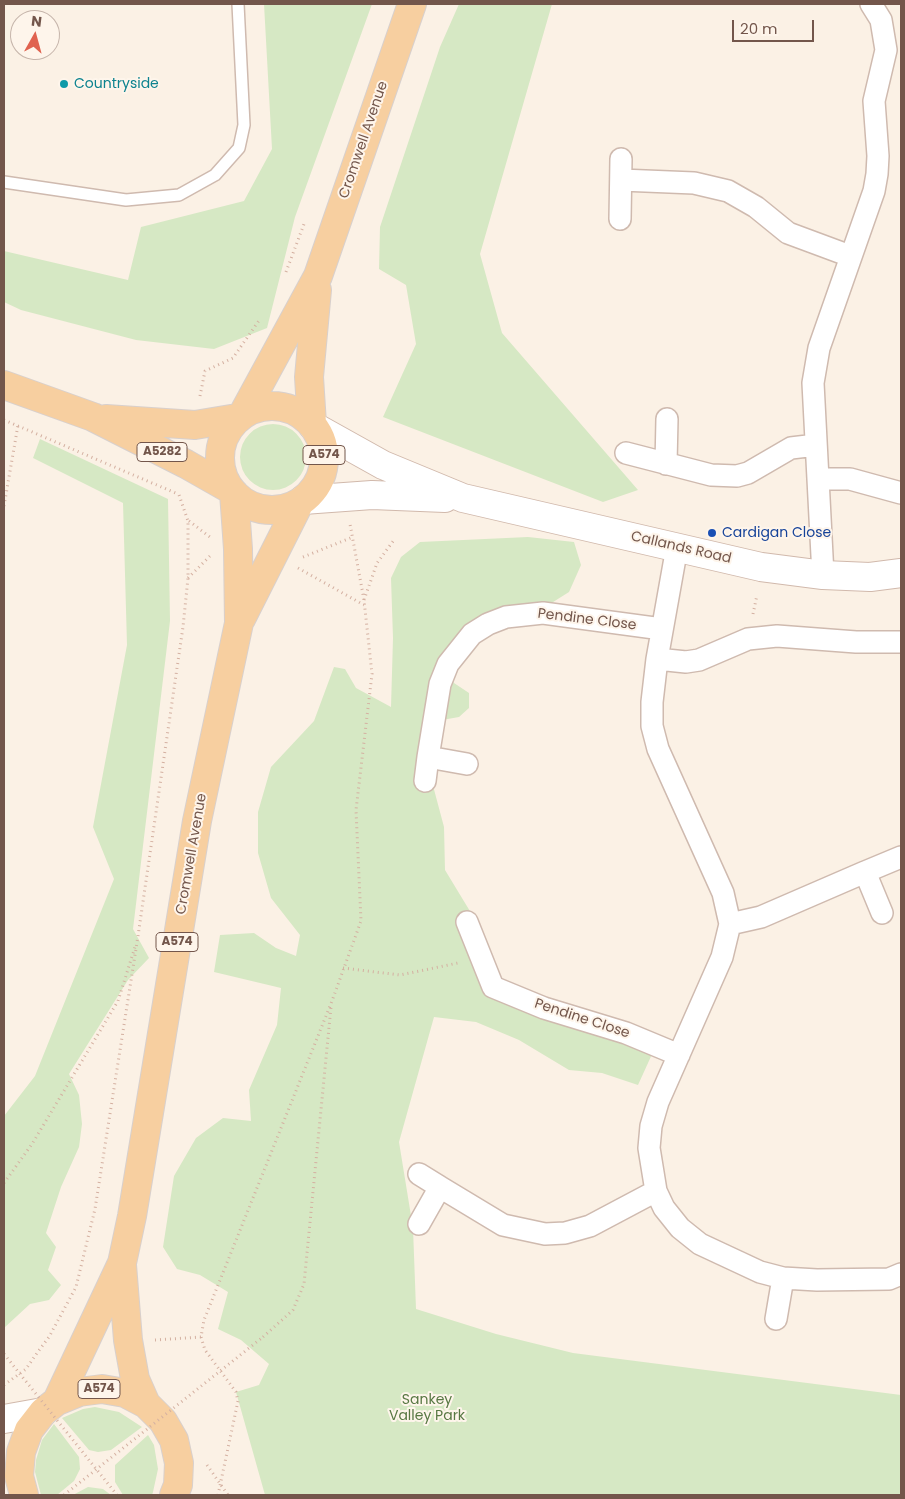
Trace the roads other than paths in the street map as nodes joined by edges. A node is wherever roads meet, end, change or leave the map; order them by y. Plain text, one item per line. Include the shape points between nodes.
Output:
1 (238, 4) edge
2 (412, 4) edge
3 (871, 4) edge
4 (4, 182) edge
5 (620, 219) dead end
6 (850, 256) junction
7 (318, 276) junction
8 (4, 385) edge
9 (240, 417) junction
10 (92, 418) junction
11 (667, 419) dead end
12 (313, 425) junction
13 (816, 445) junction
14 (626, 453) dead end
15 (666, 464) junction
16 (818, 479) junction
17 (232, 491) junction
18 (901, 493) edge
19 (464, 498) junction
20 (301, 501) junction
21 (677, 547) junction
22 (901, 574) edge
23 (823, 575) junction
24 (239, 623) junction
25 (662, 629) junction
26 (901, 642) edge
27 (657, 659) junction
28 (428, 757) junction
29 (467, 764) dead end
30 (425, 781) dead end
31 (901, 856) edge
32 (865, 872) junction
33 (882, 914) dead end
34 (467, 922) dead end
35 (730, 924) junction
36 (680, 1055) junction
37 (420, 1174) dead end
38 (440, 1187) junction
39 (656, 1191) junction
40 (420, 1224) dead end
41 (122, 1263) junction
42 (901, 1274) edge
43 (783, 1278) junction
44 (776, 1319) dead end
45 (146, 1404) junction
46 (50, 1406) junction
47 (4, 1419) edge
48 (24, 1495) edge
49 (174, 1495) edge

1 - 4 lane via 244,124 239,148 215,175 179,195 126,200
2 - 7 main road, Cromwell Avenue / A574
3 - 6 street via 881,20 886,50 874,101 877,174
5 - 6 street via 621,170 728,191 756,207 788,233
6 - 13 street via 815,365
7 - 9 main road, Cromwell Avenue / A574
7 - 12 main road, Cromwell Avenue / A574 via 309,376
8 - 10 main road, A5282
9 - 10 main road, A5282 via 195,425
9 - 12 main road via 256,408 271,405 300,414
9 - 17 main road, A574 via 227,431 221,445 223,476
10 - 17 main road, A5282 via 186,464
11 - 15 street
12 - 19 street, Callands Road via 375,462
12 - 20 main road, A574 via 324,457 322,474
13 - 15 street via 791,448 737,476 711,475
13 - 16 street
14 - 15 street
16 - 18 street via 850,479
16 - 23 street
17 - 20 main road via 248,504 265,510 283,509
17 - 24 main road, Cromwell Avenue / A574 via 238,550
19 - 20 street, Callands Road via 372,495
19 - 21 street, Callands Road
20 - 24 main road, Cromwell Avenue / A574
21 - 23 street, Callands Road via 761,567
21 - 25 street
22 - 23 street, Callands Road via 870,577
24 - 41 main road, Cromwell Avenue / A574 via 197,820
25 - 27 street
25 - 28 street, Pendine Close via 543,613 506,617 488,624 472,634 448,664 440,684
26 - 27 street via 777,636 748,639 698,660
27 - 35 street via 652,726 658,749 723,892
28 - 29 street
28 - 30 street, Pendine Close
31 - 32 street
32 - 33 street
32 - 35 street via 761,917
34 - 36 street, Pendine Close via 492,987
35 - 36 street via 722,957
36 - 39 street via 658,1102 651,1126 649,1148
37 - 38 street
38 - 39 street via 503,1225 545,1234 565,1233 590,1226
38 - 40 street
39 - 43 street via 664,1208 680,1228 700,1244 760,1272
41 - 45 main road, Cromwell Avenue / A574 via 128,1340 135,1379
41 - 46 main road, Cromwell Avenue / A574
42 - 43 street via 849,1281
43 - 44 street
45 - 46 main road, A574 via 125,1393 102,1389 79,1392
45 - 49 main road, A574 via 163,1421 174,1440 179,1463 178,1486
46 - 47 street
46 - 48 main road, A574 via 29,1430 21,1452 19,1476

